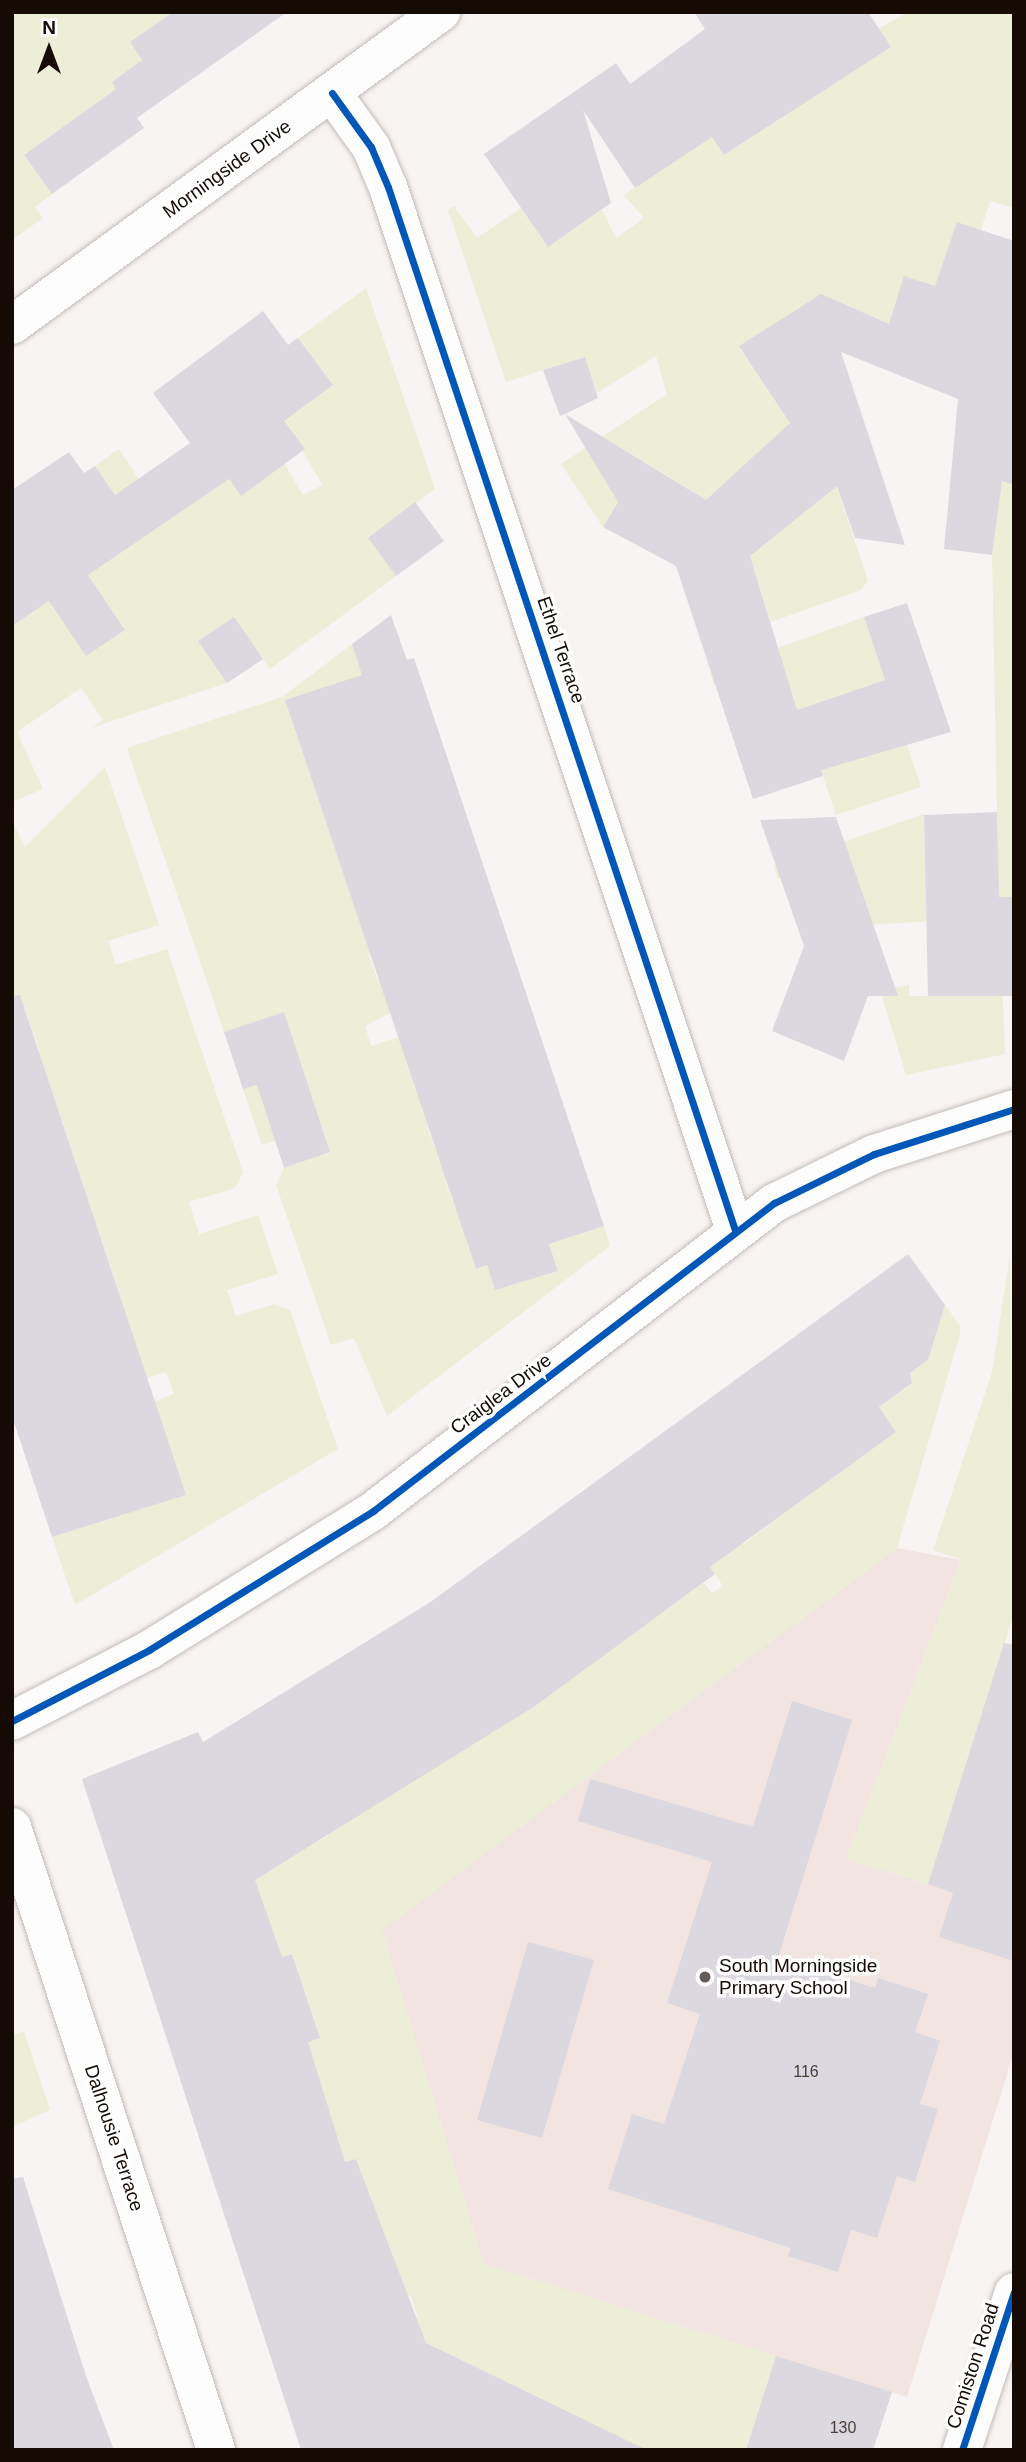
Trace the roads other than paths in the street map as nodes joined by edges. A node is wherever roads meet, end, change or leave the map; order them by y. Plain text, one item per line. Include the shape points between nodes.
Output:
1 (441, 12) edge
2 (332, 93) junction
3 (12, 325) edge
4 (1014, 1109) edge
5 (735, 1230) junction
6 (12, 1721) edge
7 (12, 1827) edge
8 (1014, 2292) edge
9 (216, 2450) edge
10 (962, 2450) edge

1 - 2 street, Morningside Drive
2 - 3 street, Morningside Drive
2 - 5 street, Ethel Terrace via 371,147 388,187
4 - 5 street, Craiglea Drive via 851,1164
5 - 6 street, Craiglea Drive via 373,1511 161,1643
7 - 9 street, Dalhousie Terrace
8 - 10 street, Comiston Road

